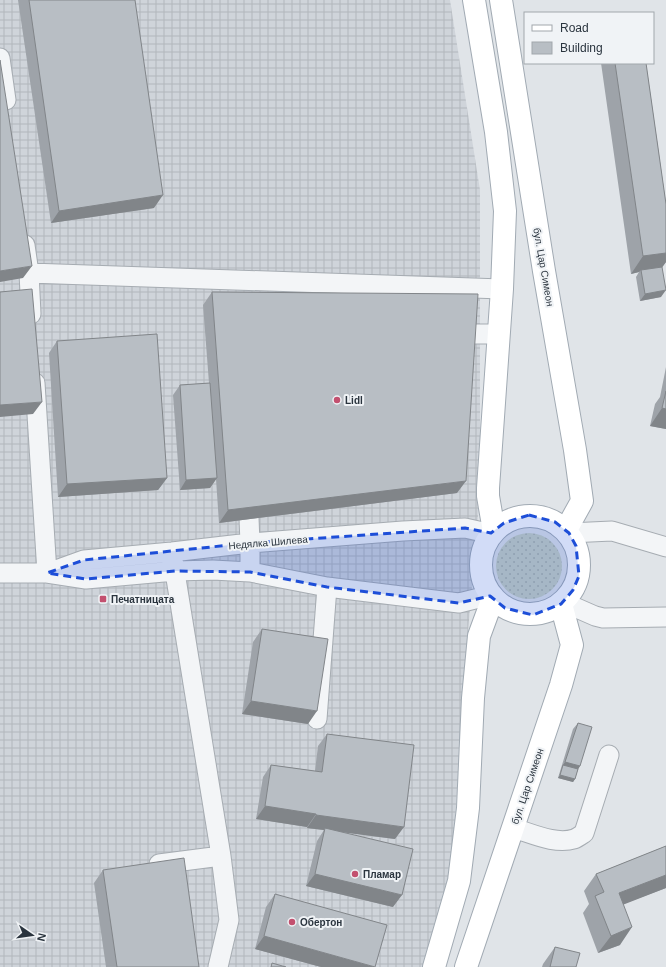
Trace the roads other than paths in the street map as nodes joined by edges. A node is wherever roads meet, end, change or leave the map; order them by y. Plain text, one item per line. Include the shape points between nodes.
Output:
1 (474, 0) edge
2 (501, 0) edge
3 (0, 58) edge
4 (8, 119) edge
5 (23, 227) edge
6 (29, 273) junction
7 (502, 289) junction
8 (32, 328) edge
9 (437, 334) edge
10 (499, 334) junction
11 (34, 367) edge
12 (248, 476) edge
13 (493, 532) junction
14 (567, 532) junction
15 (250, 543) junction
16 (666, 548) edge
17 (172, 552) junction
18 (175, 571) junction
19 (250, 572) junction
20 (0, 573) edge
21 (47, 573) junction
22 (327, 587) junction
23 (492, 597) junction
24 (562, 603) junction
25 (666, 617) edge
26 (317, 719) edge
27 (609, 755) dead end
28 (513, 828) junction
29 (221, 856) junction
30 (139, 867) edge
31 (218, 967) edge
32 (434, 967) edge
33 (466, 967) edge

1 - 7 main road via 496,132 505,211
2 - 14 main road, бул. Цар Симеон via 582,501
3 - 4 street
5 - 6 street
6 - 7 street
6 - 8 street
7 - 10 main road
9 - 10 street
10 - 13 main road via 488,488
11 - 21 street
12 - 15 street
13 - 14 main road via 516,517 529,515 555,522
13 - 15 street, Недялка Шилева via 465,528
13 - 23 main road via 483,548 480,564 483,581
14 - 16 street via 612,531
14 - 24 main road via 576,546 580,561 579,576 573,590
15 - 17 street, Недялка Шилева
15 - 19 street
17 - 18 street
17 - 21 street, Недялка Шилева via 84,560
18 - 19 street, Недялка Шилева
18 - 21 street, Недялка Шилева via 86,579
18 - 29 street
19 - 22 street, Недялка Шилева
20 - 21 street, Недялка Шилева
22 - 23 street, Недялка Шилева via 459,603
22 - 26 street
23 - 24 main road via 505,608 533,615 548,612
23 - 32 main road via 479,636 473,698 468,808 459,881
24 - 25 street via 604,618
24 - 28 main road, бул. Цар Симеон via 572,645
27 - 28 street via 584,833 575,839 565,841 552,840
28 - 33 main road, бул. Цар Симеон
29 - 30 street
29 - 31 street via 229,920

